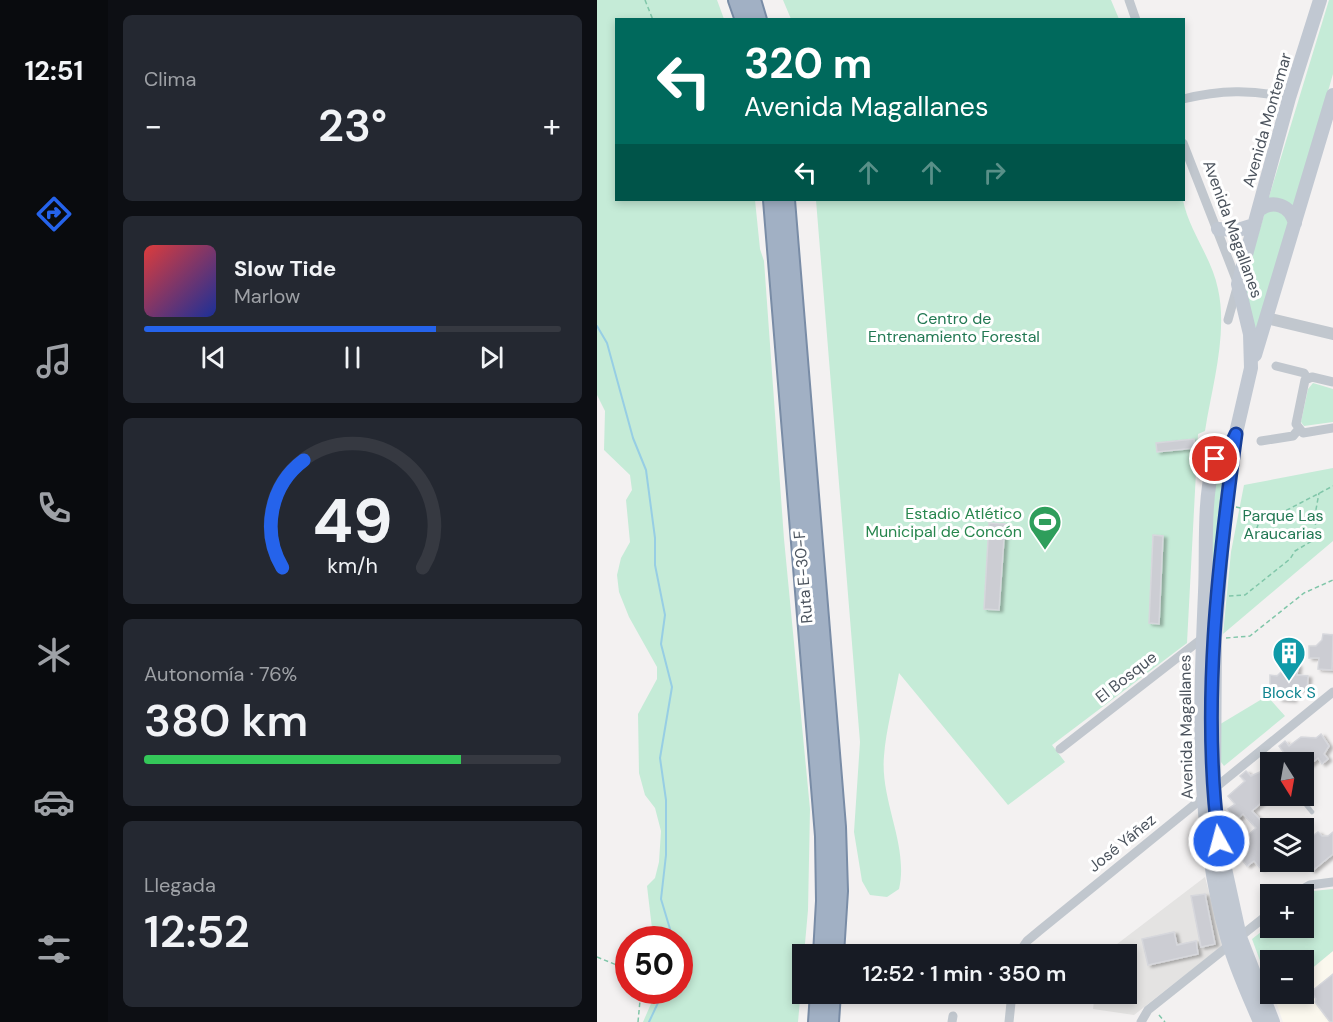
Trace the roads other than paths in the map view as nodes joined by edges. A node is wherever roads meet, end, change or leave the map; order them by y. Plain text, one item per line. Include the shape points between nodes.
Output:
1 (737, 0) edge
2 (752, 0) edge
3 (1129, 0) edge
4 (1320, 0) edge
5 (743, 18) edge
6 (757, 18) edge
7 (1135, 18) edge
8 (1333, 95) edge
9 (1185, 98) edge
10 (1289, 98) junction
11 (1185, 148) edge
12 (772, 201) edge
13 (786, 201) edge
14 (1259, 210) junction
15 (1295, 223) junction
16 (1254, 225) junction
17 (1218, 229) junction
18 (1238, 284) junction
19 (1266, 318) junction
20 (1228, 320) dead end
21 (1333, 334) edge
22 (1276, 366) dead end
23 (1251, 368) junction
24 (1308, 378) junction
25 (1333, 382) edge
26 (1333, 428) edge
27 (1298, 430) junction
28 (1236, 434) junction
29 (1261, 441) dead end
30 (1212, 471) junction
31 (1229, 482) junction
32 (1209, 637) junction
33 (1333, 692) edge
34 (1060, 750) dead end
35 (1261, 750) joint
36 (1214, 787) junction
37 (1202, 797) junction
38 (1306, 806) edge
39 (1311, 812) dead end
40 (1333, 882) edge
41 (1314, 885) edge
42 (1260, 921) edge
43 (1235, 941) junction
44 (823, 944) edge
45 (836, 944) edge
46 (1025, 944) edge
47 (818, 1004) edge
48 (831, 1004) edge
49 (1011, 1004) edge
50 (817, 1022) edge
51 (830, 1022) edge
52 (1009, 1022) edge
53 (1141, 1022) edge
54 (1260, 1022) edge
55 (1273, 1022) edge

1 - 5 highway
2 - 6 highway
3 - 7 street
4 - 10 main road, Avenida Montemar
8 - 15 main road
9 - 10 street via 1211,92 1248,91
10 - 14 main road, Avenida Montemar
11 - 17 street, Avenida Magallanes
12 - 44 highway, Ruta E-30-F via 824,836
13 - 45 highway, Ruta E-30-F via 837,827
14 - 15 main road via 1269,204 1281,205 1292,214
14 - 16 main road, Avenida Montemar
15 - 19 main road
16 - 17 main road via 1238,230
16 - 18 main road, Avenida Montemar
17 - 18 street, Avenida Magallanes
18 - 20 street
18 - 23 main road, Avenida Magallanes via 1250,334
19 - 21 street
19 - 23 main road
22 - 24 street via 1304,373
23 - 28 main road, Avenida Magallanes
24 - 25 street
24 - 27 street via 1304,382
26 - 27 street via 1303,433
27 - 29 street via 1293,436
28 - 30 main road, Avenida Magallanes via 1229,449 1215,459
28 - 31 main road, Avenida Magallanes
30 - 31 main road via 1223,469
30 - 32 main road, Avenida Magallanes
31 - 32 main road, Avenida Magallanes
32 - 34 street, El Bosque
32 - 36 main road, Avenida Magallanes
32 - 37 main road, Avenida Magallanes
33 - 35 street, José Yáñez
35 - 36 street, José Yáñez
36 - 37 street, José Yáñez
36 - 43 main road, Avenida Magallanes
37 - 43 main road, Avenida Magallanes via 1212,873
37 - 46 street, José Yáñez
38 - 39 lane
40 - 41 street
42 - 43 street
43 - 53 street via 1150,1009
43 - 54 main road, Avenida Magallanes
43 - 55 main road, Avenida Magallanes
47 - 50 highway
48 - 51 highway
49 - 52 street

